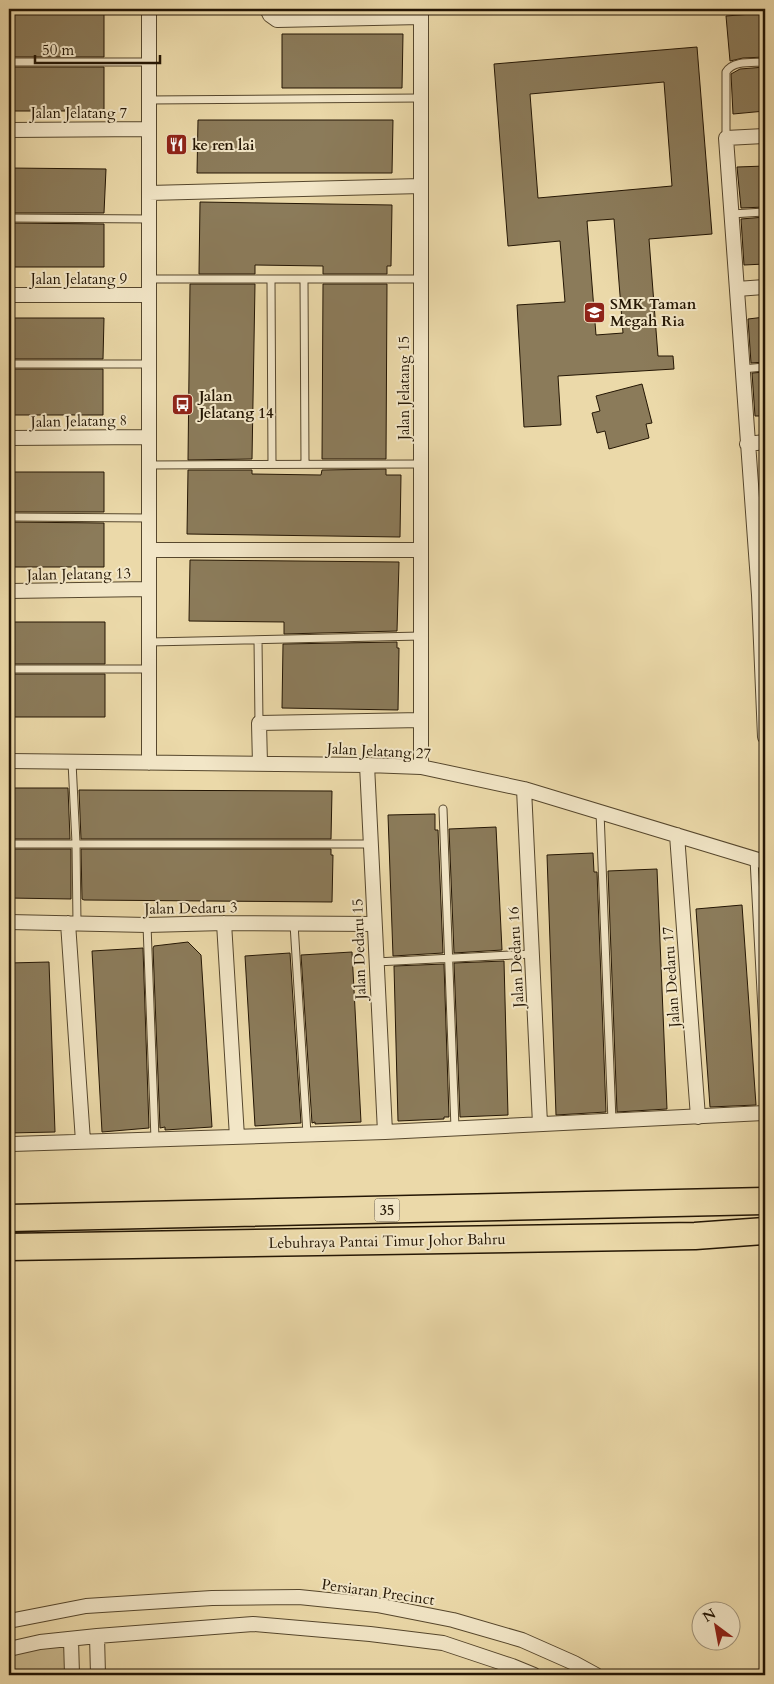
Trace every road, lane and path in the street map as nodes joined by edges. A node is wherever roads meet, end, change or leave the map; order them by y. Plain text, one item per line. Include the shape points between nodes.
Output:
1 (149, 9) edge
2 (267, 9) edge
3 (421, 13) edge
4 (9, 62) edge
5 (149, 62) junction
6 (765, 62) edge
7 (420, 98) junction
8 (149, 100) junction
9 (149, 129) junction
10 (9, 130) edge
11 (765, 136) edge
12 (726, 138) junction
13 (421, 186) junction
14 (149, 192) junction
15 (765, 212) edge
16 (732, 214) junction
17 (9, 218) edge
18 (149, 219) junction
19 (149, 279) junction
20 (420, 279) junction
21 (271, 280) junction
22 (304, 280) junction
23 (765, 288) edge
24 (737, 289) junction
25 (9, 295) edge
26 (149, 295) junction
27 (9, 364) edge
28 (149, 364) junction
29 (765, 367) edge
30 (742, 369) junction
31 (149, 437) junction
32 (9, 438) edge
33 (765, 442) edge
34 (747, 444) junction
35 (149, 464) junction
36 (272, 464) junction
37 (305, 464) junction
38 (421, 464) junction
39 (9, 517) edge
40 (149, 518) junction
41 (759, 523) edge
42 (149, 550) junction
43 (420, 550) junction
44 (149, 589) junction
45 (9, 591) edge
46 (762, 595) edge
47 (421, 636) junction
48 (258, 640) junction
49 (149, 642) junction
50 (9, 669) edge
51 (149, 669) junction
52 (763, 671) edge
53 (420, 720) junction
54 (259, 723) junction
55 (765, 737) edge
56 (9, 762) edge
57 (72, 762) junction
58 (149, 763) junction
59 (260, 764) junction
60 (367, 764) junction
61 (421, 766) junction
62 (524, 789) junction
63 (443, 809) dead end
64 (600, 812) junction
65 (677, 835) junction
66 (9, 844) edge
67 (76, 844) junction
68 (372, 844) junction
69 (760, 861) edge
70 (9, 922) edge
71 (72, 923) junction
72 (224, 923) junction
73 (294, 924) junction
74 (374, 924) junction
75 (147, 925) junction
76 (532, 954) junction
77 (448, 958) junction
78 (375, 962) junction
79 (765, 1067) edge
80 (765, 1114) edge
81 (698, 1117) junction
82 (612, 1121) junction
83 (540, 1124) junction
84 (455, 1128) junction
85 (384, 1132) junction
86 (307, 1134) junction
87 (237, 1136) junction
88 (155, 1139) junction
89 (84, 1141) junction
90 (9, 1142) edge
91 (765, 1201) edge
92 (9, 1218) edge
93 (765, 1231) edge
94 (9, 1247) edge
95 (9, 1621) edge
96 (97, 1636) junction
97 (71, 1639) junction
98 (9, 1649) edge
99 (72, 1675) edge
100 (98, 1675) edge
101 (534, 1675) edge
102 (596, 1675) edge

1 - 5 street
2 - 3 street via 277,20
3 - 7 street, Jalan Jelatang 15
4 - 5 lane
5 - 8 street
6 - 12 lane via 737,64 728,68
7 - 8 lane
7 - 13 street, Jalan Jelatang 15
8 - 9 street
9 - 10 street, Jalan Jelatang 7
9 - 14 street
11 - 12 street
12 - 16 street
13 - 14 street
13 - 20 street, Jalan Jelatang 15
14 - 18 street
15 - 16 lane
16 - 24 street
17 - 18 lane
18 - 19 street
19 - 21 lane
19 - 26 street
20 - 22 lane
20 - 38 street, Jalan Jelatang 15
21 - 22 lane
21 - 36 lane
22 - 37 lane
23 - 24 street
24 - 30 street
25 - 26 street, Jalan Jelatang 9
26 - 28 street
27 - 28 lane
28 - 31 street
29 - 30 lane
30 - 34 street
31 - 32 street, Jalan Jelatang 8
31 - 35 street
33 - 34 street
34 - 41 street
35 - 36 lane
35 - 40 street
36 - 37 lane
37 - 38 lane
38 - 43 street, Jalan Jelatang 15
39 - 40 lane
40 - 42 street
41 - 46 street
42 - 43 street
42 - 44 street
43 - 47 street, Jalan Jelatang 15
44 - 45 street, Jalan Jelatang 13
44 - 49 street
46 - 52 street
47 - 48 lane
47 - 53 street, Jalan Jelatang 15
48 - 49 lane
48 - 54 lane
49 - 51 street
50 - 51 lane
51 - 58 street
52 - 55 street
53 - 54 street
53 - 61 street, Jalan Jelatang 15
54 - 59 street
56 - 57 street, Jalan Jelatang 27
57 - 58 street, Jalan Jelatang 27
57 - 67 lane
58 - 59 street, Jalan Jelatang 27
59 - 60 street, Jalan Jelatang 27
60 - 61 street, Jalan Jelatang 27
60 - 68 street, Jalan Dedaru 15
61 - 62 street, Jalan Jelatang 27
62 - 64 street, Jalan Jelatang 27
62 - 76 street, Jalan Dedaru 16
63 - 77 lane
64 - 65 street, Jalan Jelatang 27
64 - 82 lane
65 - 69 street, Jalan Jelatang 27
65 - 81 street, Jalan Dedaru 17
66 - 67 lane
67 - 68 lane
67 - 71 lane
68 - 74 street, Jalan Dedaru 15
69 - 79 lane
70 - 71 street, Jalan Dedaru 3
71 - 75 street, Jalan Dedaru 3
71 - 89 street
72 - 73 street, Jalan Dedaru 3
72 - 75 street, Jalan Dedaru 3
72 - 87 street
73 - 74 street, Jalan Dedaru 3
73 - 86 lane
74 - 78 street, Jalan Dedaru 15
75 - 88 lane
76 - 77 lane
76 - 83 street, Jalan Dedaru 16
77 - 78 lane
77 - 84 lane
78 - 85 street, Jalan Dedaru 15
80 - 81 street
81 - 82 street
82 - 83 street
83 - 84 street
84 - 85 street
85 - 86 street
86 - 87 street
87 - 88 street
88 - 89 street
89 - 90 street
91 - 92 highway, Lebuhraya Pantai Timur Johor Bahru / 35
93 - 94 highway, Lebuhraya Pantai Timur Johor Bahru / 35 via 695,1236
95 - 102 street, Persiaran Precinct via 86,1606 212,1598 299,1597 377,1605 453,1620 522,1640
96 - 97 street
96 - 100 street
96 - 101 street via 254,1624 361,1633 443,1643
97 - 98 street
97 - 99 street

